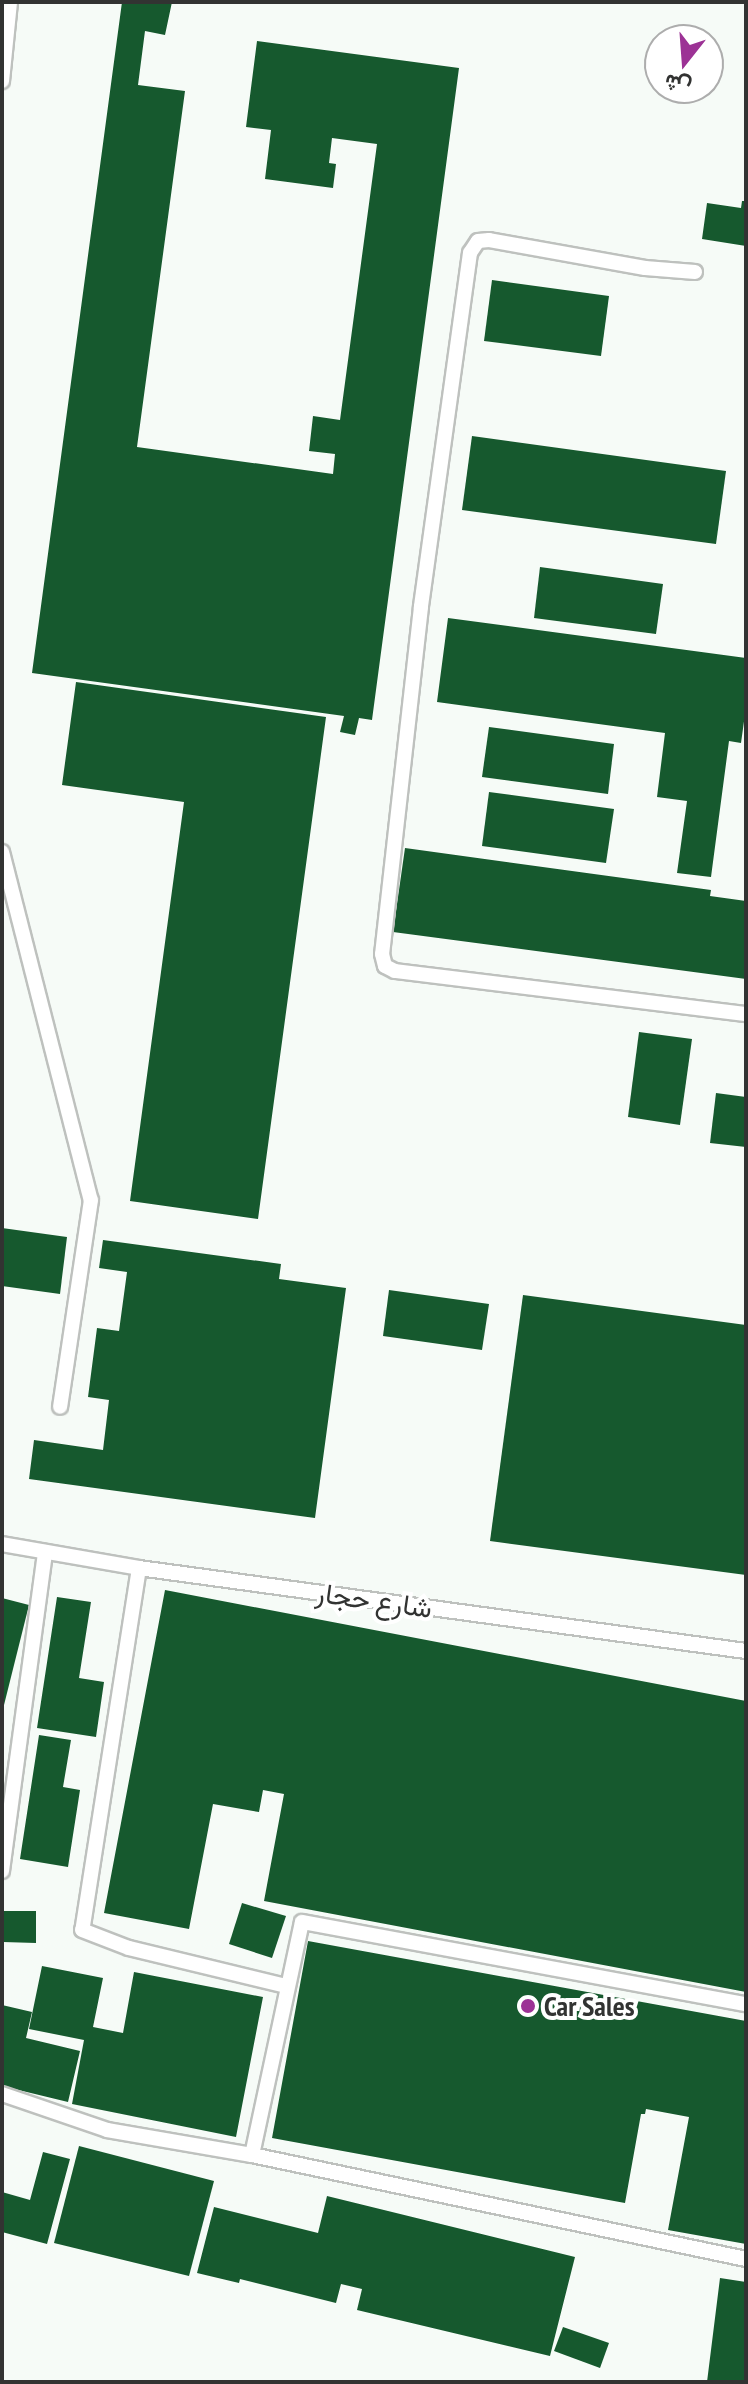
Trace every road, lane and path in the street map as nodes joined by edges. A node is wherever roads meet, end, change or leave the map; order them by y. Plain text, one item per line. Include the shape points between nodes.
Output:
1 (10, 2) edge
2 (2, 81) edge
3 (695, 272) dead end
4 (2, 852) edge
5 (746, 1014) edge
6 (60, 1407) dead end
7 (2, 1544) edge
8 (45, 1552) junction
9 (139, 1568) junction
10 (746, 1651) edge
11 (2, 1871) edge
12 (286, 1986) junction
13 (746, 2004) edge
14 (2, 2094) edge
15 (252, 2155) junction
16 (746, 2259) edge

1 - 2 lane
3 - 5 lane via 489,240 478,241 470,253 421,607 382,954 385,966 395,971
4 - 6 lane via 91,1200
7 - 8 lane, شارع حجار
8 - 9 lane, شارع حجار
8 - 11 lane
9 - 10 lane, شارع حجار
9 - 12 lane via 82,1930 129,1948
12 - 13 lane via 302,1922
12 - 15 lane
14 - 15 lane via 107,2130
15 - 16 lane

